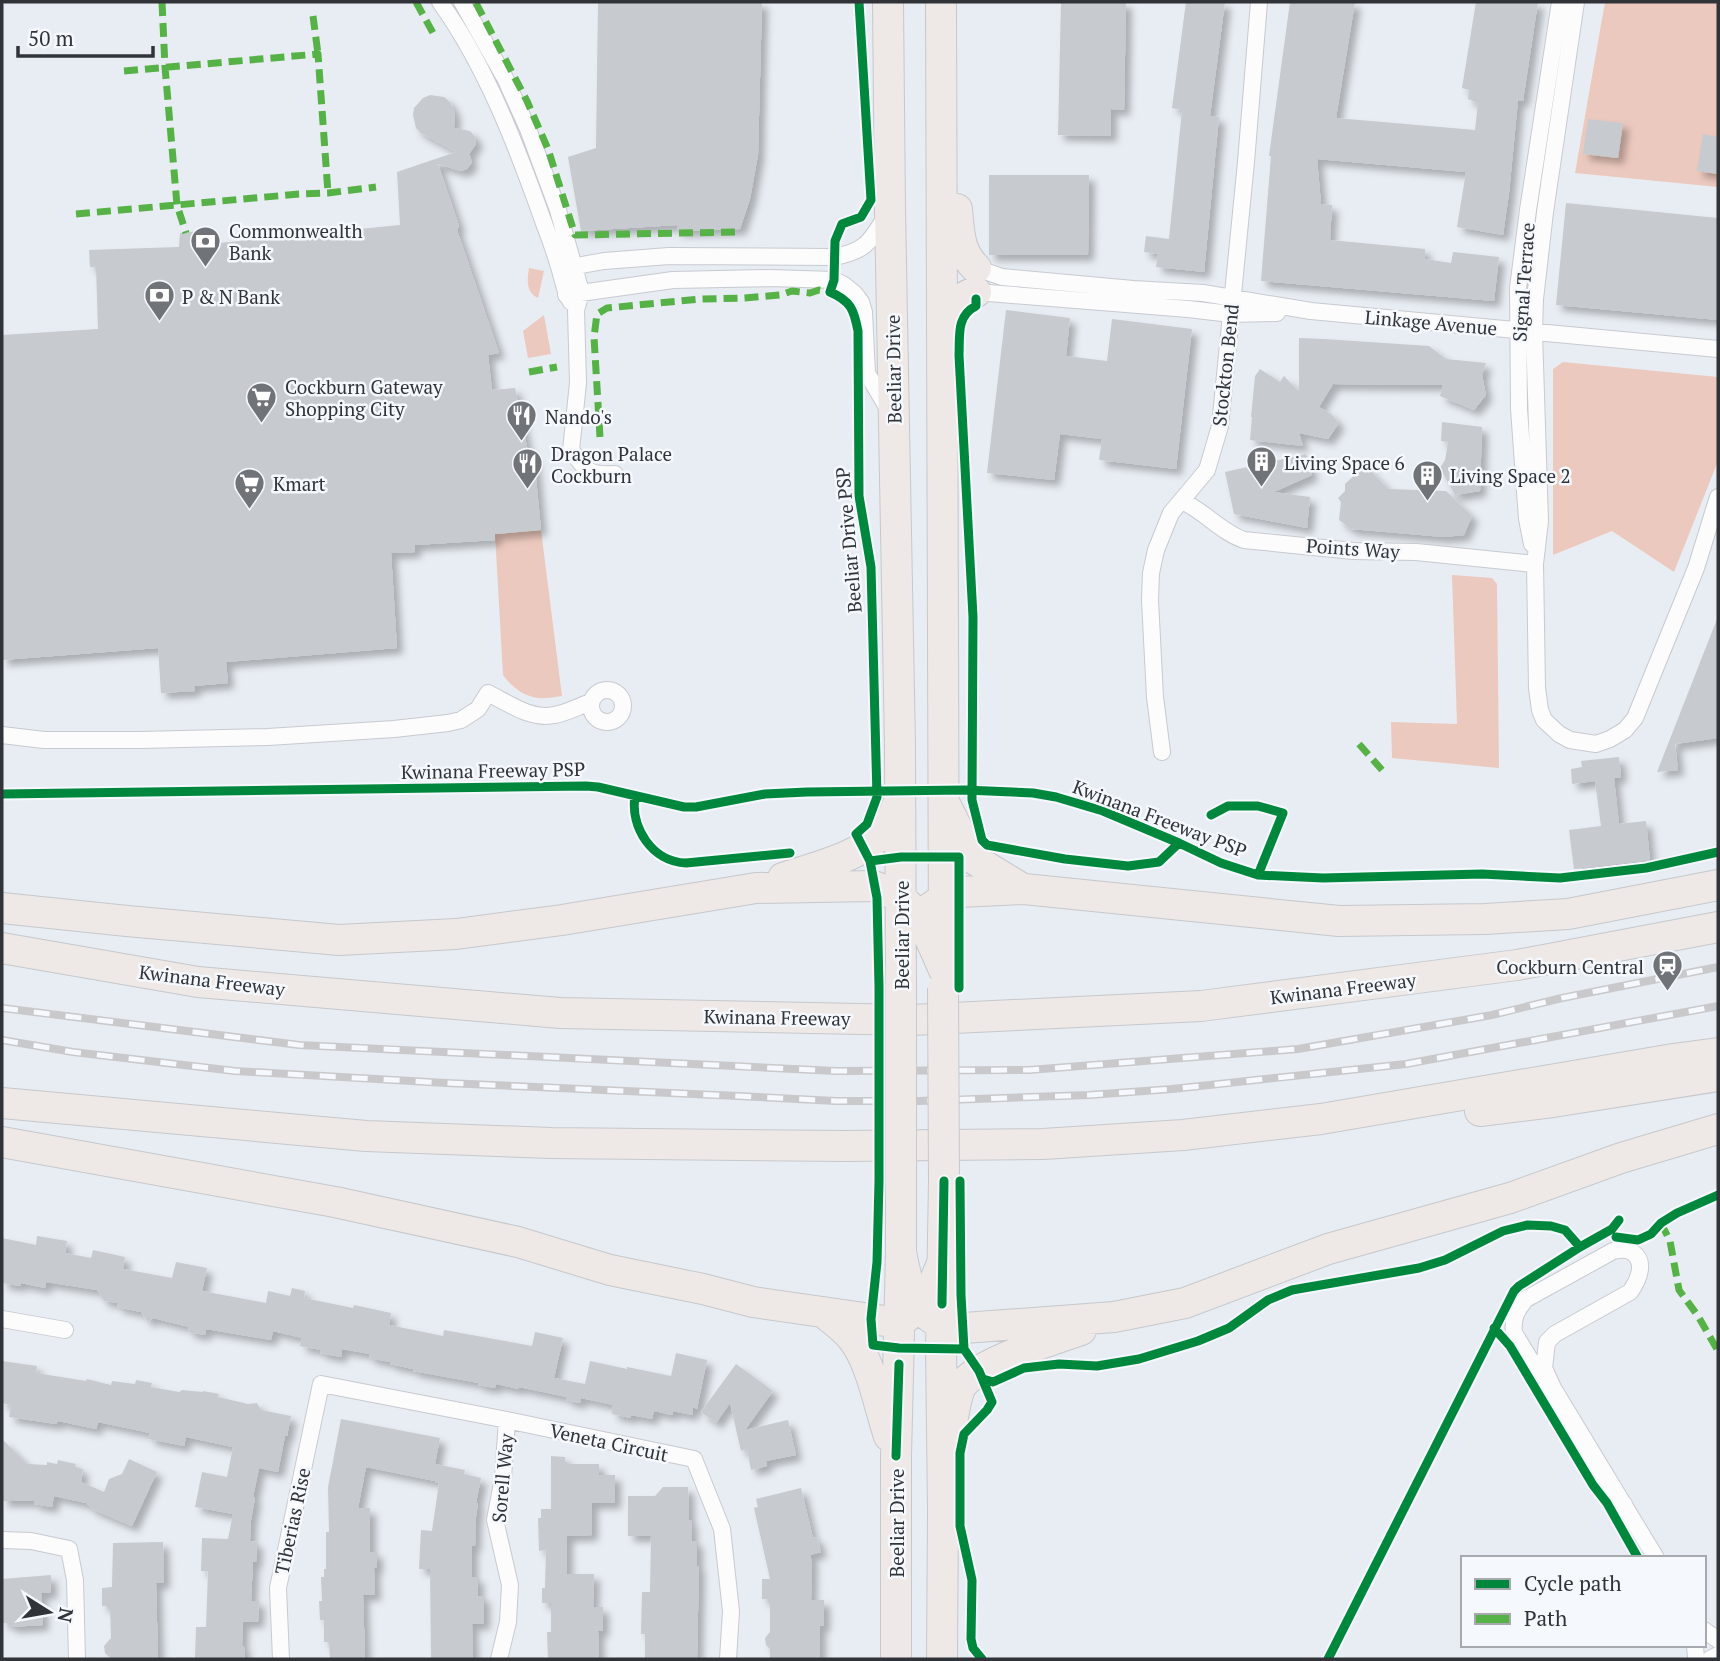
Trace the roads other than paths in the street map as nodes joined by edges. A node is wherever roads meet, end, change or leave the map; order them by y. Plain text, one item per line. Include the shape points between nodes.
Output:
1 (440, 2) edge
2 (462, 2) edge
3 (888, 2) edge
4 (941, 2) edge
5 (1259, 2) edge
6 (1560, 2) edge
7 (1576, 2) edge
8 (941, 134) junction
9 (890, 211) junction
10 (567, 268) junction
11 (976, 280) junction
12 (573, 293) junction
13 (1232, 306) junction
14 (1526, 331) junction
15 (942, 333) junction
16 (1718, 349) edge
17 (895, 420) junction
18 (615, 474) dead end
19 (1718, 497) edge
20 (1182, 501) junction
21 (1718, 532) edge
22 (1535, 564) junction
23 (1696, 568) junction
24 (592, 709) dead end
25 (2, 735) edge
26 (1163, 752) dead end
27 (900, 798) junction
28 (943, 799) junction
29 (1718, 885) edge
30 (756, 888) junction
31 (1024, 889) junction
32 (900, 897) junction
33 (944, 898) junction
34 (2, 908) edge
35 (922, 918) junction
36 (1718, 927) edge
37 (2, 948) edge
38 (901, 979) junction
39 (944, 979) junction
40 (1718, 1053) edge
41 (1718, 1076) edge
42 (2, 1103) edge
43 (1321, 1119) junction
44 (1718, 1129) edge
45 (2, 1142) edge
46 (823, 1312) junction
47 (920, 1317) junction
48 (1114, 1317) junction
49 (2, 1319) edge
50 (65, 1330) dead end
51 (321, 1384) joint
52 (507, 1420) junction
53 (896, 1456) junction
54 (943, 1460) junction
55 (1624, 1504) junction
56 (2, 1541) edge
57 (1655, 1556) edge
58 (1718, 1655) edge
59 (76, 1659) edge
60 (281, 1659) edge
61 (499, 1659) edge
62 (728, 1659) edge
63 (896, 1659) edge
64 (942, 1659) edge
65 (1710, 1659) edge

1 - 10 street via 477,63
2 - 10 street via 528,129 558,210
3 - 9 highway, Beeliar Drive
4 - 8 highway
5 - 13 street, Stockton Bend
6 - 14 street, Signal Terrace via 1519,281
7 - 14 street, Signal Terrace
8 - 11 highway via 961,242
8 - 15 highway
9 - 10 street via 853,254 669,256
9 - 17 highway, Beeliar Drive
10 - 12 street
11 - 13 street, Linkage Avenue via 1188,309
11 - 13 street, Linkage Avenue via 1003,277 1195,292
11 - 15 highway via 951,309
12 - 17 street via 673,280 834,280 861,302 867,373
12 - 18 street via 579,368 571,450 593,474
13 - 14 street, Linkage Avenue
13 - 20 street, Stockton Bend via 1220,426 1208,470
14 - 16 street, Linkage Avenue
14 - 22 street, Signal Terrace via 1540,522
15 - 28 highway
17 - 27 highway, Beeliar Drive
19 - 23 street
20 - 22 street, Points Way via 1244,540
20 - 26 street, Stockton Bend via 1171,513 1151,573 1155,697
21 - 23 street
22 - 23 street, Signal Terrace via 1540,710 1559,734 1596,744 1616,737 1635,718
24 - 25 street via 539,716 488,693 478,709 461,720 394,729 140,740
27 - 30 highway via 888,827 873,842
27 - 32 highway, Beeliar Drive
28 - 31 highway via 972,858
28 - 33 highway
29 - 31 highway via 1568,914 1408,921 1339,921
30 - 32 highway via 874,886
30 - 34 highway via 456,934 339,940
31 - 33 highway via 959,892
32 - 35 highway
32 - 38 highway, Beeliar Drive
33 - 35 highway
33 - 39 highway
35 - 38 highway
35 - 39 highway
36 - 37 highway, Kwinana Freeway via 1517,965 1201,1006 912,1020 560,1013 198,982
38 - 47 highway, Beeliar Drive, bridge via 901,1252
39 - 47 highway, bridge via 943,1261
40 - 43 highway
41 - 43 highway via 1393,1122
42 - 43 highway via 366,1136 551,1143 1043,1144 1183,1135
44 - 48 highway via 1510,1198 1328,1249 1185,1303
45 - 46 highway via 335,1202 518,1241 610,1270 753,1302
46 - 47 highway
46 - 53 highway via 853,1339 861,1353
47 - 48 highway via 964,1328
47 - 53 highway, Beeliar Drive
47 - 54 highway, Beeliar Drive
48 - 54 highway via 979,1371 961,1387
49 - 50 street
51 - 52 street, Veneta Circuit
51 - 60 street, Tiberias Rise via 278,1588
52 - 61 street, Sorell Way via 495,1520 510,1585
52 - 62 street, Veneta Circuit via 694,1460 722,1529 730,1611
53 - 63 highway, Beeliar Drive
54 - 64 highway, Beeliar Drive
55 - 55 street via 1614,1497 1514,1333 1513,1323 1526,1299 1613,1251 1628,1250 1639,1262 1640,1274 1630,1292 1555,1334 1547,1342 1544,1368
55 - 57 street
56 - 59 street via 69,1549 75,1580
58 - 65 street

